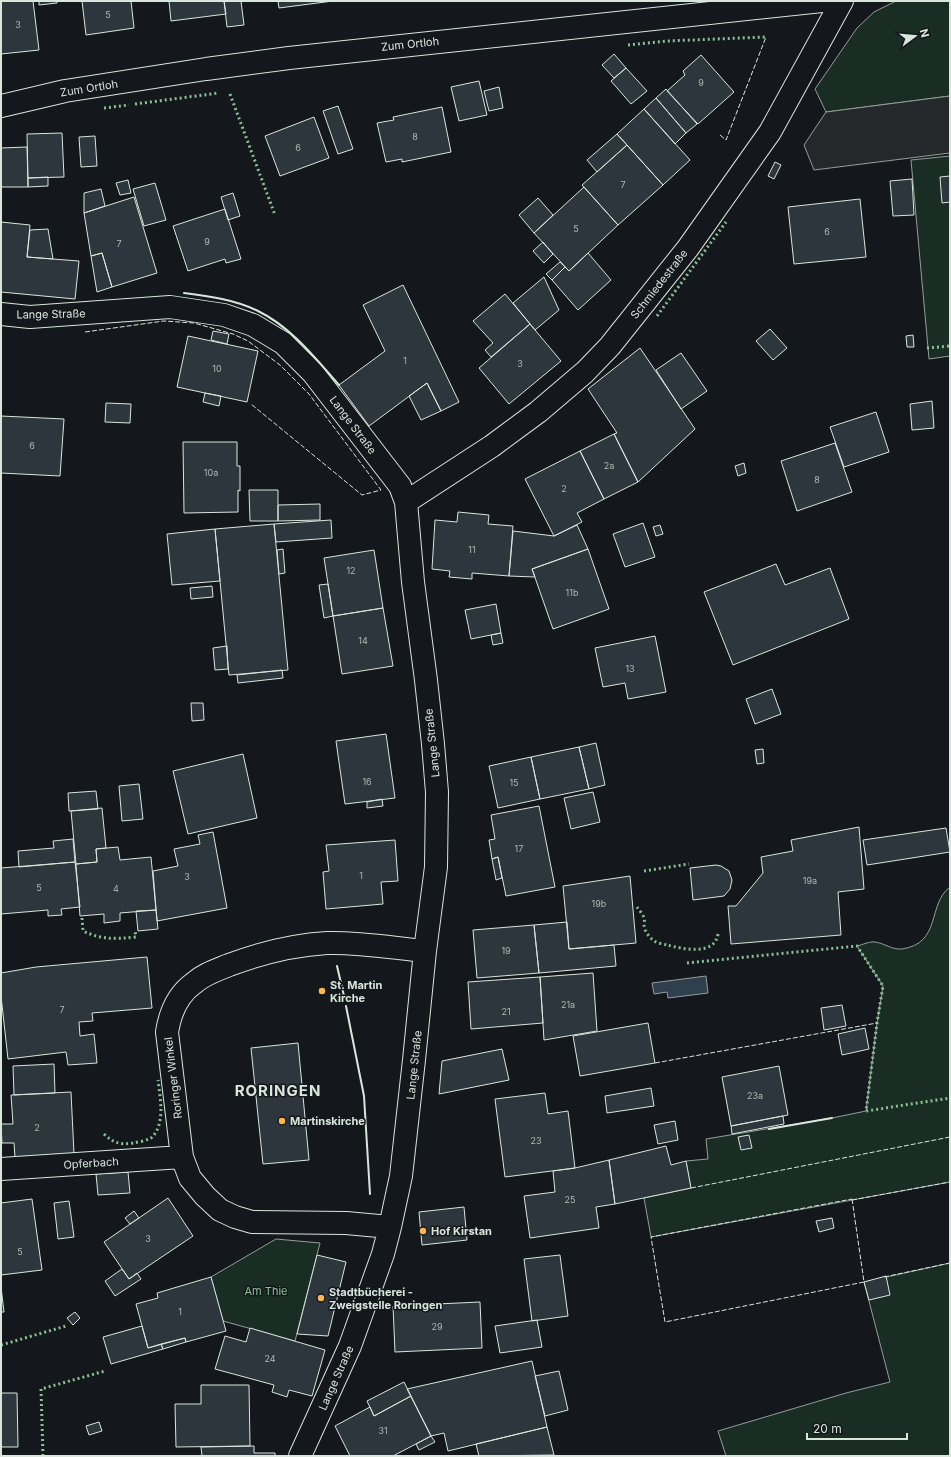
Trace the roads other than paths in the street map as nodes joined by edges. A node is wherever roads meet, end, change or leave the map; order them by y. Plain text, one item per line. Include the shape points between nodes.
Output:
1 (822, 1) edge
2 (842, 1) edge
3 (1, 106) edge
4 (1, 314) edge
5 (406, 502) junction
6 (425, 951) junction
7 (182, 1157) junction
8 (1, 1169) edge
9 (390, 1227) junction
10 (300, 1456) edge

1 - 3 street, Zum Ortloh via 289,58 65,91
2 - 5 street, Schmiedestraße via 770,132 688,248 610,346 585,372 527,421
4 - 5 street, Lange Straße via 30,317 170,307 224,315 253,325 283,343 313,373 400,486
5 - 6 street, Lange Straße via 437,792 436,867
6 - 7 street, Roringer Winkel via 351,944 303,945 253,957 213,972 193,983 174,1004 167,1032
6 - 9 street, Lange Straße via 401,1176
7 - 8 street, Opferbach
7 - 9 street, Roringer Winkel via 190,1178 205,1196 220,1210 235,1217 252,1222 346,1223
9 - 10 street, Lange Straße via 350,1346

